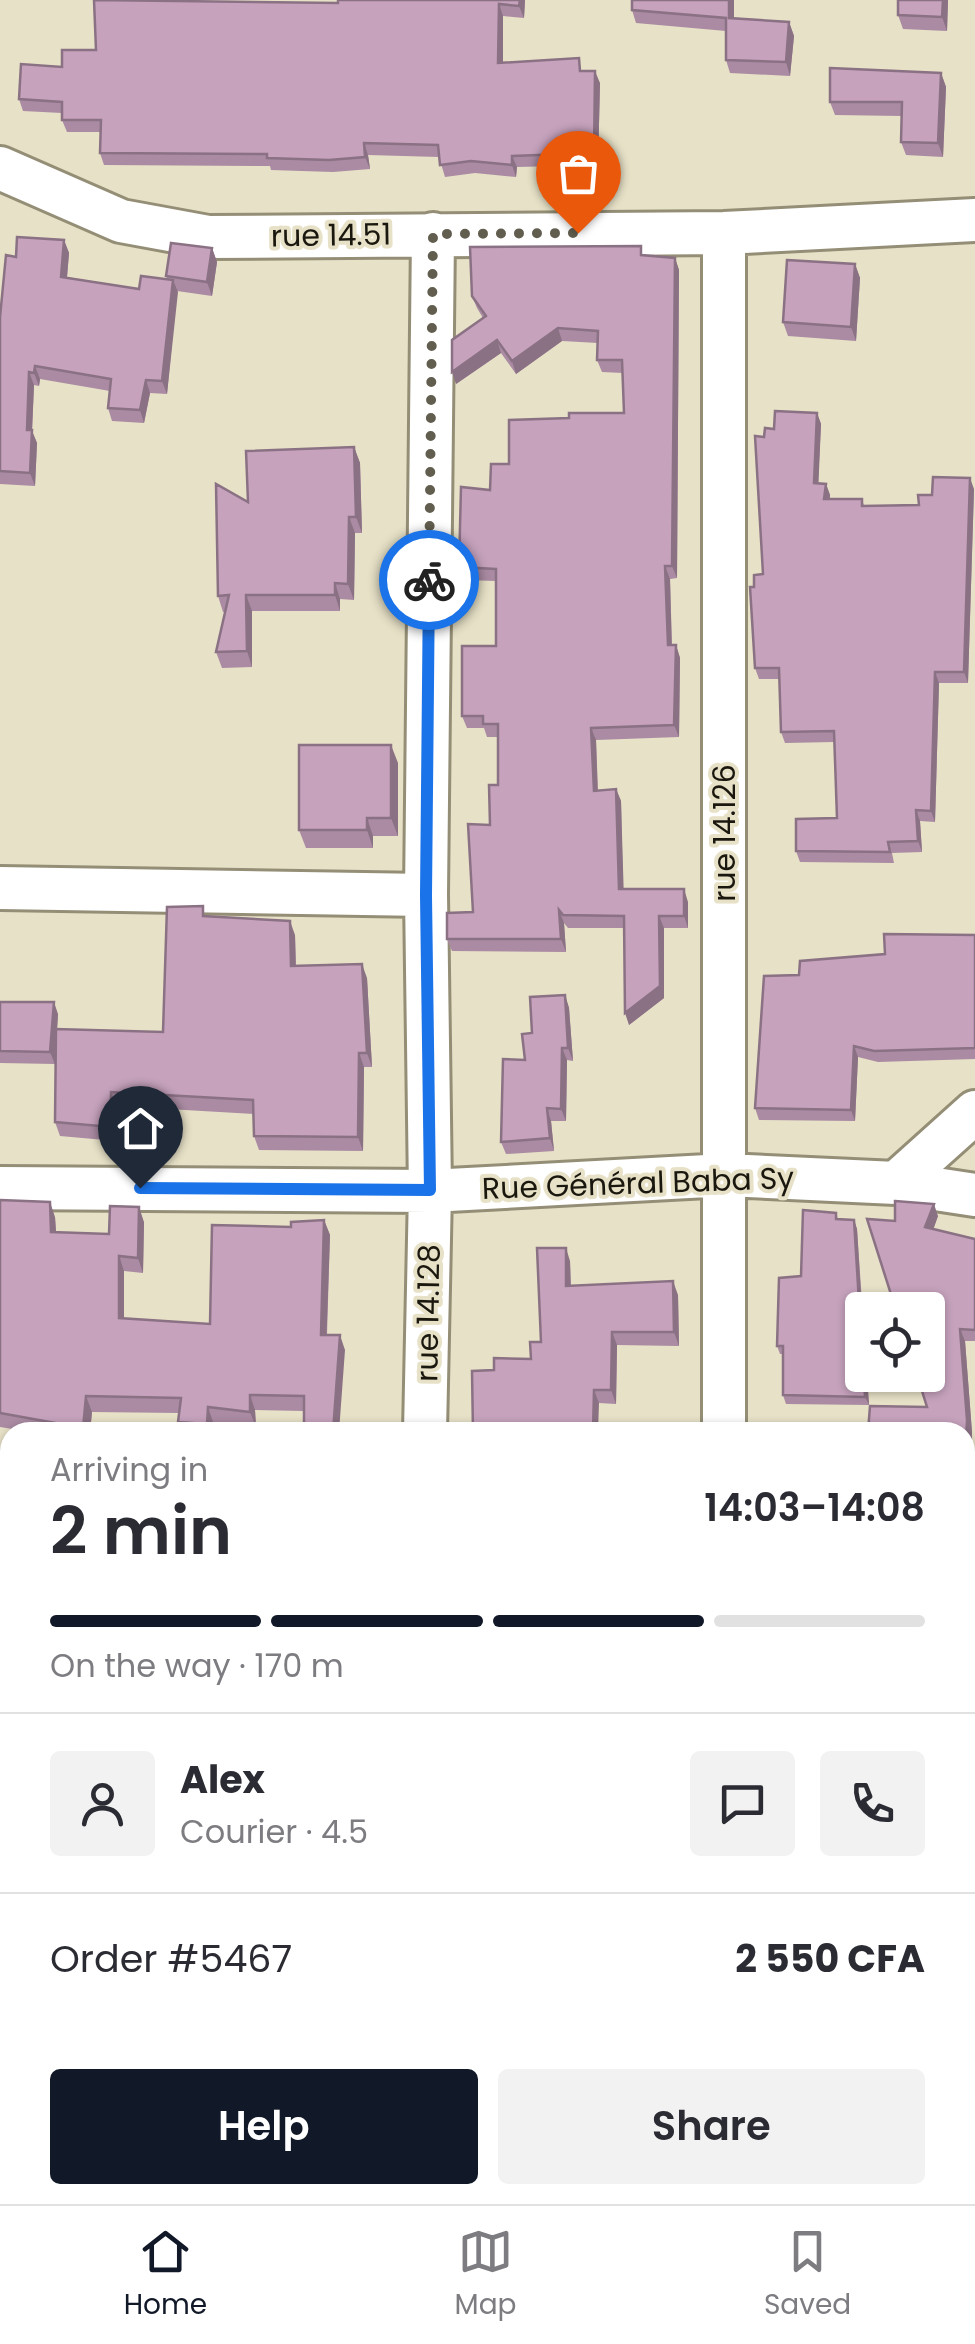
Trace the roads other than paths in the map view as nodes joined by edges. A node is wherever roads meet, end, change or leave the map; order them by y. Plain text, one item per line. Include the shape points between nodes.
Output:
1 (0, 168) edge
2 (975, 220) edge
3 (724, 233) junction
4 (433, 234) junction
5 (0, 888) edge
6 (426, 896) junction
7 (975, 1112) edge
8 (726, 1175) junction
9 (896, 1183) junction
10 (0, 1188) edge
11 (430, 1190) junction
12 (975, 1195) edge
13 (425, 1422) edge
14 (724, 1422) edge

1 - 4 street, rue 14.51 via 121,221 166,232
2 - 3 street, rue 14.51
3 - 4 street, rue 14.51
3 - 8 street, rue 14.126
4 - 6 street, rue 14.128
5 - 6 street
6 - 11 street, rue 14.128
7 - 9 street
8 - 9 street, Rue Général Baba Sy
8 - 11 street, Rue Général Baba Sy
8 - 14 street, rue 14.126
9 - 12 street, Rue Général Baba Sy
10 - 11 street, Rue Général Baba Sy
11 - 13 street, rue 14.128

